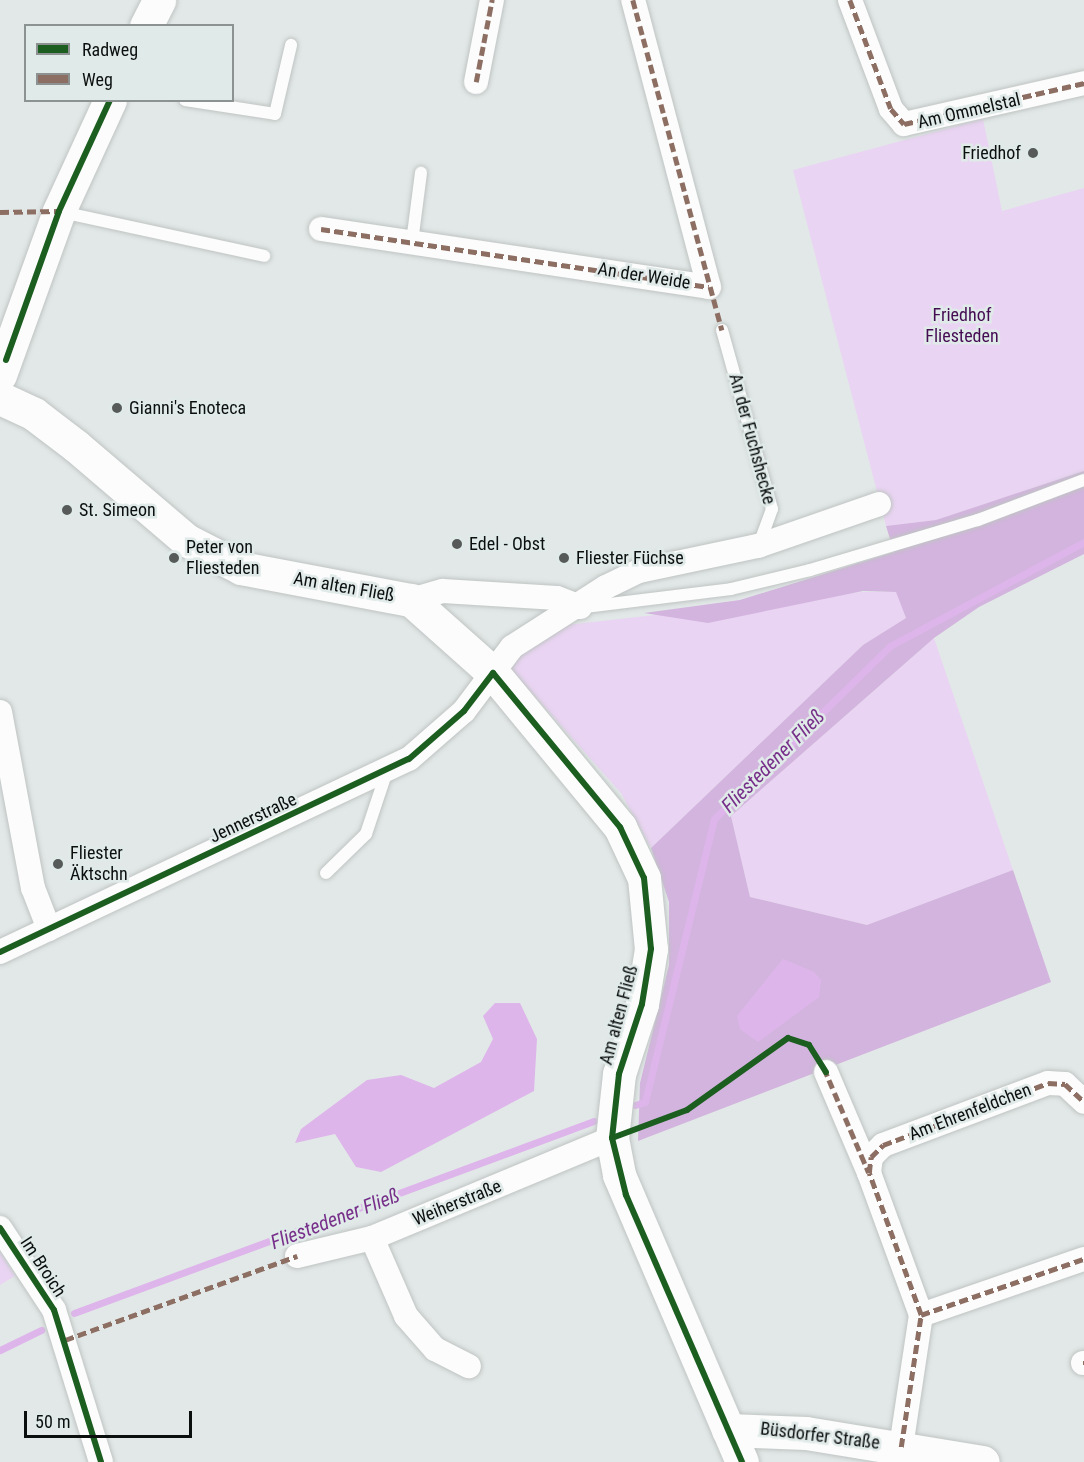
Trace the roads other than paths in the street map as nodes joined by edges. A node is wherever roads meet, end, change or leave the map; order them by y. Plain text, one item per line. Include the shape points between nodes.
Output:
1 (159, 0) edge
2 (492, 0) edge
3 (633, 0) edge
4 (850, 0) edge
5 (147, 24) edge
6 (291, 45) dead end
7 (476, 82) dead end
8 (1084, 83) edge
9 (109, 102) edge
10 (198, 102) edge
11 (421, 173) dead end
12 (59, 212) junction
13 (321, 229) dead end
14 (412, 242) junction
15 (264, 256) dead end
16 (722, 330) dead end
17 (0, 375) edge
18 (0, 398) edge
19 (1084, 480) edge
20 (879, 504) dead end
21 (758, 546) junction
22 (411, 600) junction
23 (580, 607) junction
24 (493, 673) junction
25 (0, 712) edge
26 (387, 770) junction
27 (326, 873) dead end
28 (50, 929) junction
29 (0, 952) edge
30 (826, 1072) dead end
31 (1084, 1102) edge
32 (612, 1138) junction
33 (869, 1173) junction
34 (0, 1228) edge
35 (372, 1238) junction
36 (297, 1256) dead end
37 (1084, 1259) edge
38 (921, 1315) junction
39 (469, 1366) dead end
40 (728, 1430) junction
41 (901, 1447) junction
42 (101, 1462) edge
43 (742, 1462) edge
44 (983, 1462) edge

1 - 5 main road
2 - 7 street
3 - 14 street, An der Weide via 710,287
4 - 8 street, Am Ommelstal via 881,80 904,124
6 - 10 lane via 275,114
9 - 12 main road
11 - 14 lane
12 - 15 lane
12 - 17 main road
13 - 14 street, An der Weide
16 - 21 lane, An der Fuchshecke via 772,509 771,525
18 - 22 main road, Am alten Fließ via 68,439 186,540 241,568
19 - 23 lane via 978,520 799,573 731,589
20 - 21 street
21 - 23 street via 639,571
22 - 23 street via 443,591 557,598
22 - 24 main road, Am alten Fließ
23 - 24 street via 512,647
24 - 26 street, Jennerstraße via 464,711 409,759
24 - 32 main road, Am alten Fließ via 600,801 644,878 651,949 642,1004 619,1074
25 - 28 street via 33,888
26 - 27 lane via 366,834
26 - 28 street, Jennerstraße
28 - 29 street, Jennerstraße
30 - 33 street
31 - 33 street, Am Ehrenfeldchen via 1065,1084 1048,1083 883,1145 871,1158
32 - 35 street, Weiherstraße
32 - 40 main road, Am alten Fließ via 626,1195
33 - 38 street
34 - 42 street, Im Broich via 54,1310
35 - 36 street, Weiherstraße
35 - 39 street via 406,1316 435,1349
37 - 38 street
38 - 41 street
40 - 41 main road, Büsdorfer Straße via 748,1427
40 - 43 main road, Am alten Fließ
41 - 44 main road, Büsdorfer Straße

